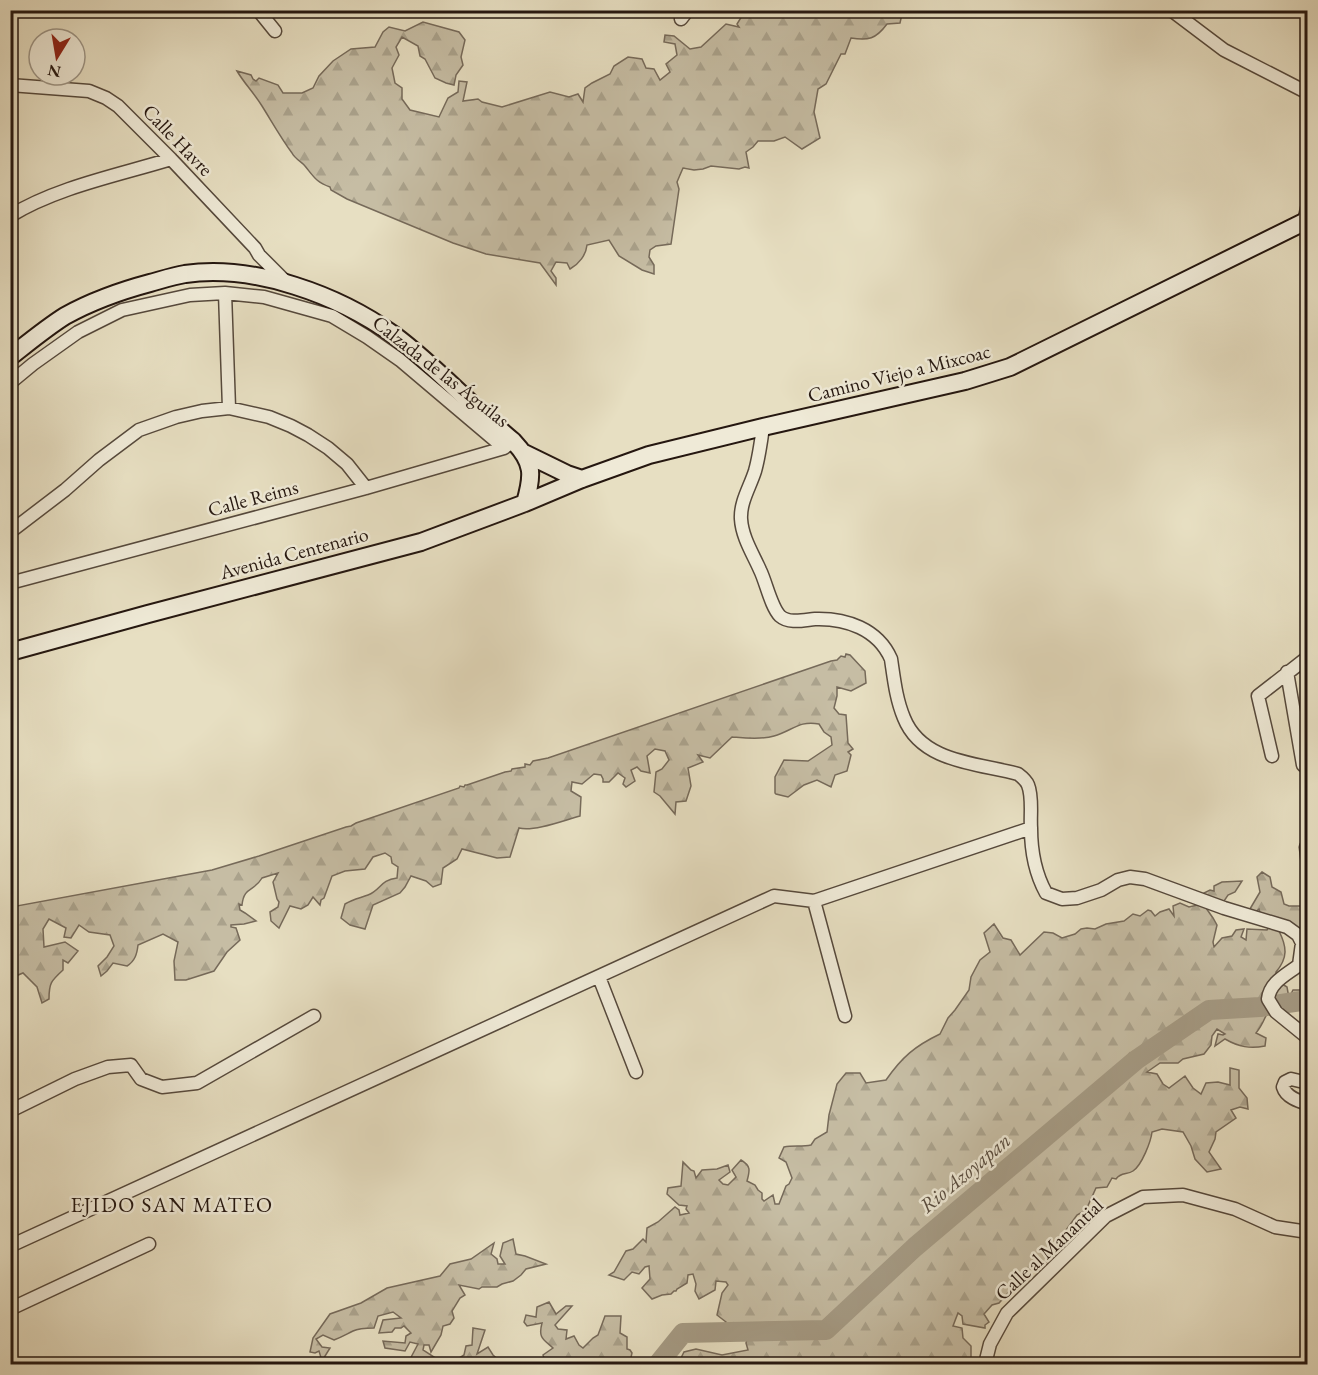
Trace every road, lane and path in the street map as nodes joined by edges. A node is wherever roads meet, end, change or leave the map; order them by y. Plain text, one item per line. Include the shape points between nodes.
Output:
1 (258, 10) edge
2 (1171, 10) edge
3 (275, 31) dead end
4 (11, 85) edge
5 (1308, 93) edge
6 (171, 159) junction
7 (1308, 204) edge
8 (10, 216) edge
9 (1306, 221) edge
10 (287, 283) junction
11 (225, 293) junction
12 (10, 357) edge
13 (10, 383) edge
14 (228, 408) junction
15 (763, 427) junction
16 (514, 447) junction
17 (582, 479) junction
18 (366, 488) junction
19 (525, 503) junction
20 (10, 532) edge
21 (10, 583) edge
22 (10, 652) edge
23 (1308, 657) edge
24 (1287, 672) junction
25 (1272, 756) dead end
26 (1303, 765) dead end
27 (1030, 828) junction
28 (1306, 847) dead end
29 (1308, 866) edge
30 (814, 902) junction
31 (599, 977) junction
32 (314, 1016) dead end
33 (845, 1016) dead end
34 (1308, 1038) edge
35 (636, 1072) dead end
36 (1308, 1083) edge
37 (1308, 1104) edge
38 (10, 1111) edge
39 (1308, 1232) edge
40 (149, 1244) dead end
41 (10, 1246) edge
42 (10, 1308) edge
43 (985, 1365) edge

1 - 3 street
2 - 5 street via 1224,50
4 - 6 street, Calle Havre via 89,91 106,98
6 - 8 street via 54,194
6 - 10 street, Calle Havre
7 - 9 street
9 - 15 main road, Camino Viejo a Mixcoac via 1010,367
10 - 12 main road, Calzada de las Águilas via 215,272 184,274 125,289 64,317
10 - 16 main road, Calzada de las Águilas via 346,306 394,335
11 - 13 street, Calzada de las Águilas via 190,295 122,310 78,332
11 - 14 street
11 - 16 street, Calzada de las Águilas via 264,297 332,316 400,360
14 - 18 street via 269,417 308,435 347,464
14 - 20 street via 176,417 139,430
15 - 17 main road, Camino Viejo a Mixcoac via 649,455
15 - 27 street via 741,520 775,609 791,621 842,620 878,641 891,659 904,721 917,740 959,761 1024,778 1030,796
16 - 17 main road, Calzada de las Águilas
16 - 18 street, Calle Reims
16 - 19 main road via 530,471
17 - 19 main road, Avenida Centenario
18 - 21 street, Calle Reims
19 - 22 main road, Avenida Centenario via 422,542
23 - 24 street
24 - 25 street via 1258,696
24 - 26 street
27 - 30 street
27 - 34 street via 1039,879 1046,893 1062,899 1077,898 1118,880 1145,879 1298,934 1302,943 1299,964 1276,983 1268,999 1276,1012
28 - 29 street
30 - 31 street via 774,896
30 - 33 street
31 - 35 street
31 - 41 street
32 - 38 street via 197,1083 162,1087 141,1079 131,1065 108,1068
36 - 37 street via 1291,1079 1282,1087 1289,1096
39 - 43 street, Calle al Manantial via 1275,1227 1235,1209 1183,1195 1143,1197 1106,1216 1007,1313 990,1344
40 - 42 street

